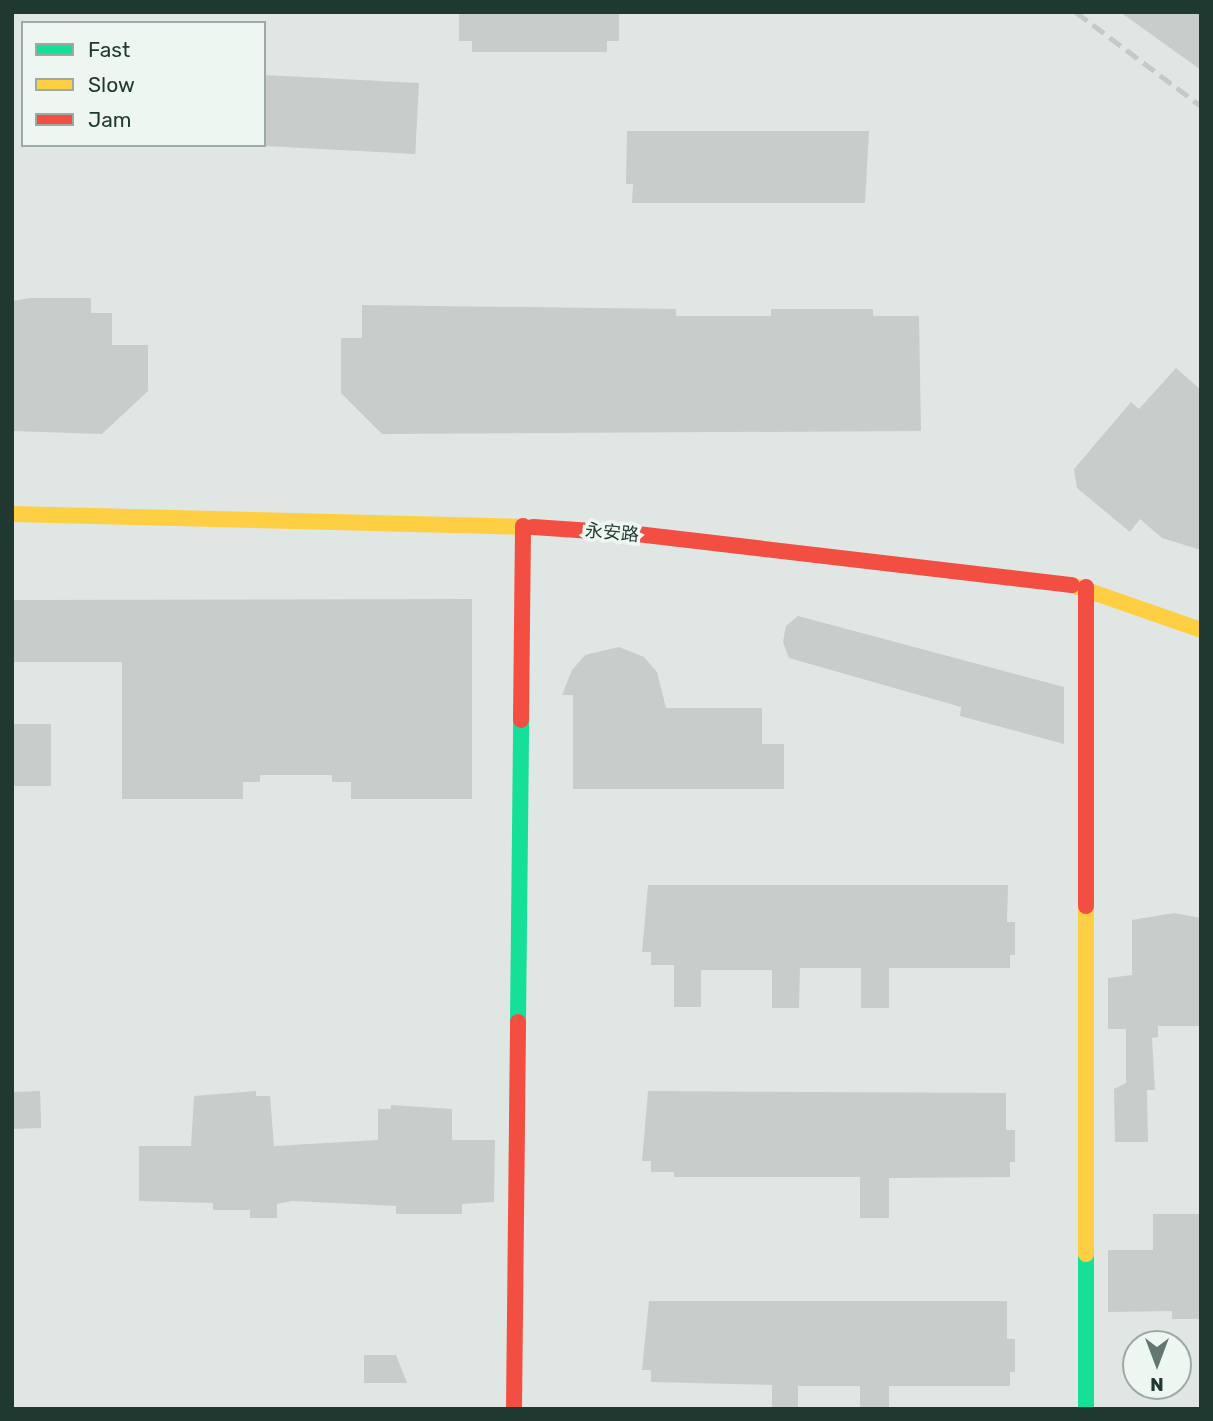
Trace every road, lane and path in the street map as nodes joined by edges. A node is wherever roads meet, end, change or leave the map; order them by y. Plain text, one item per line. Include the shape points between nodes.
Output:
1 (12, 514) edge
2 (523, 526) junction
3 (1086, 587) junction
4 (1201, 630) edge
5 (514, 1409) edge
6 (1086, 1409) edge

1 - 2 street, 永安路
2 - 3 street, 永安路 via 636,534
2 - 5 street
3 - 4 street, 永安路
3 - 6 street

